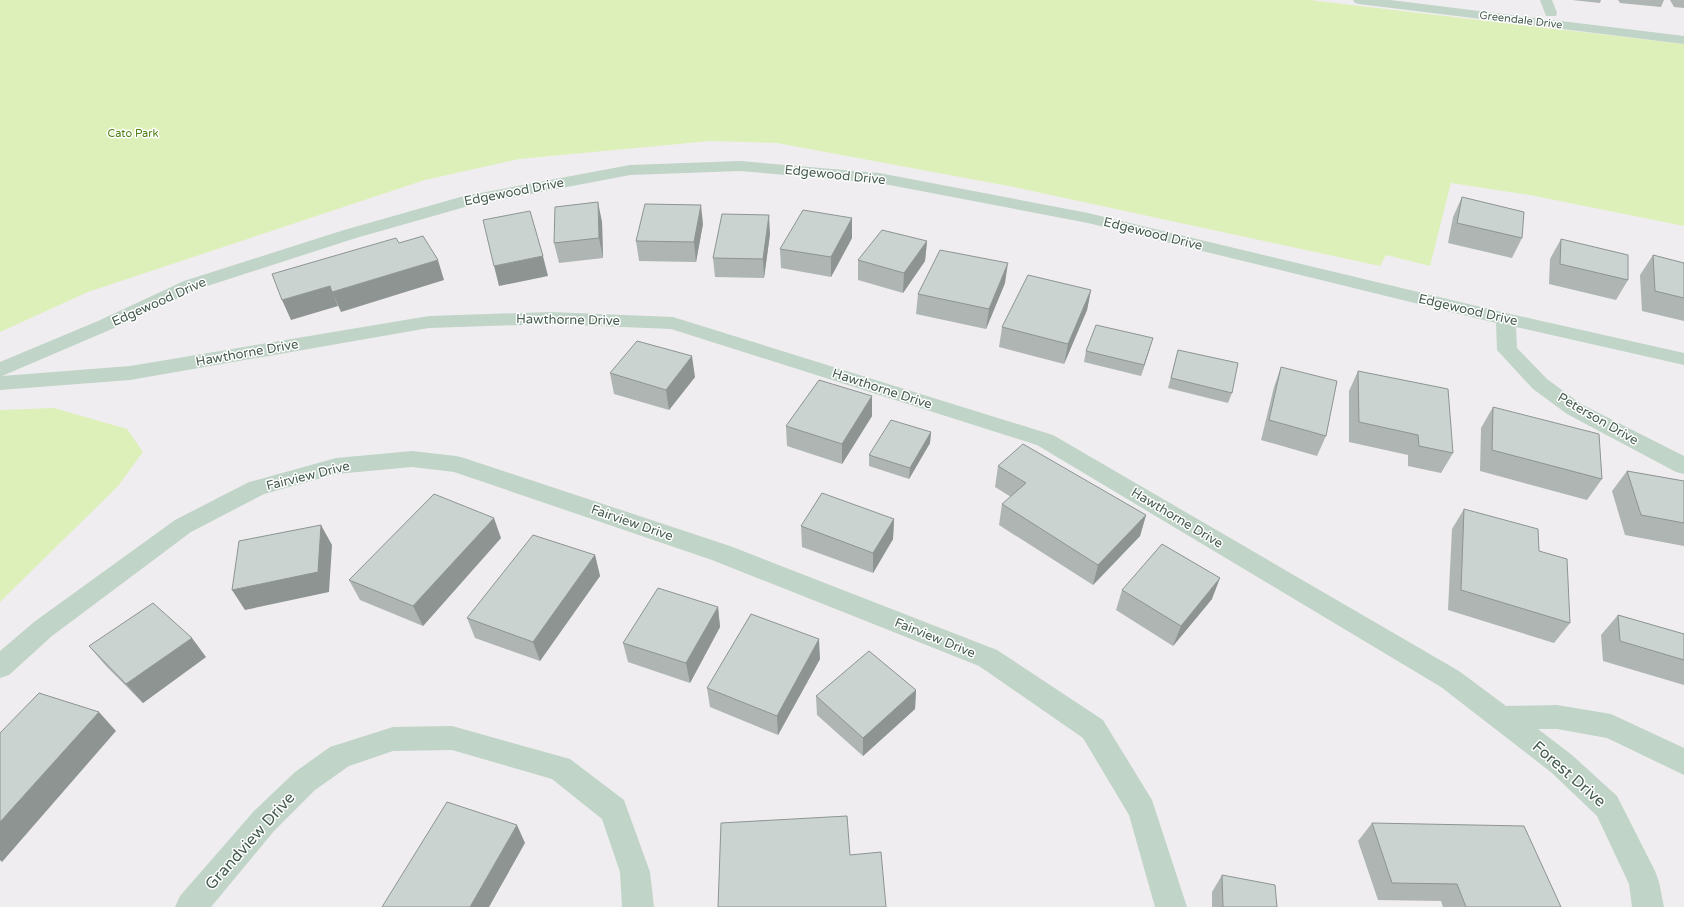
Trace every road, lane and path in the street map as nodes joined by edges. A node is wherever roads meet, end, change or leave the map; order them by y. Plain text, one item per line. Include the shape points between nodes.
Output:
1 (1359, 0) edge
2 (1546, 0) edge
3 (1552, 13) junction
4 (1506, 18) junction
5 (1684, 28) edge
6 (1684, 40) edge
7 (1506, 319) junction
8 (1684, 358) edge
9 (0, 370) edge
10 (0, 383) edge
11 (1684, 466) edge
12 (0, 667) edge
13 (1501, 718) junction
14 (1684, 762) edge
15 (191, 907) edge
16 (638, 907) edge
17 (1171, 907) edge
18 (1648, 907) edge

1 - 4 street, Greendale Drive
2 - 3 street, Greendale Drive
3 - 4 street via 1530,11
3 - 5 street
4 - 6 street, Greendale Drive
7 - 8 street, Edgewood Drive
7 - 9 street, Edgewood Drive via 1072,215 879,178 740,166 630,170 470,200 350,234 191,285
7 - 11 street, Peterson Drive via 1507,350 1540,384 1574,409
10 - 13 street, Hawthorne Drive via 130,373 429,322 550,318 674,322 1045,440 1450,679
12 - 17 street, Fairview Drive via 43,629 183,526 257,488 336,466 412,459 456,464 721,553 988,658 1093,729 1142,810
13 - 14 street via 1558,717 1610,726
13 - 18 street, Forest Drive via 1562,764 1607,806 1644,882
15 - 16 street, Grandview Drive via 264,820 305,781 340,756 393,738 452,738 560,768 614,810 635,872

